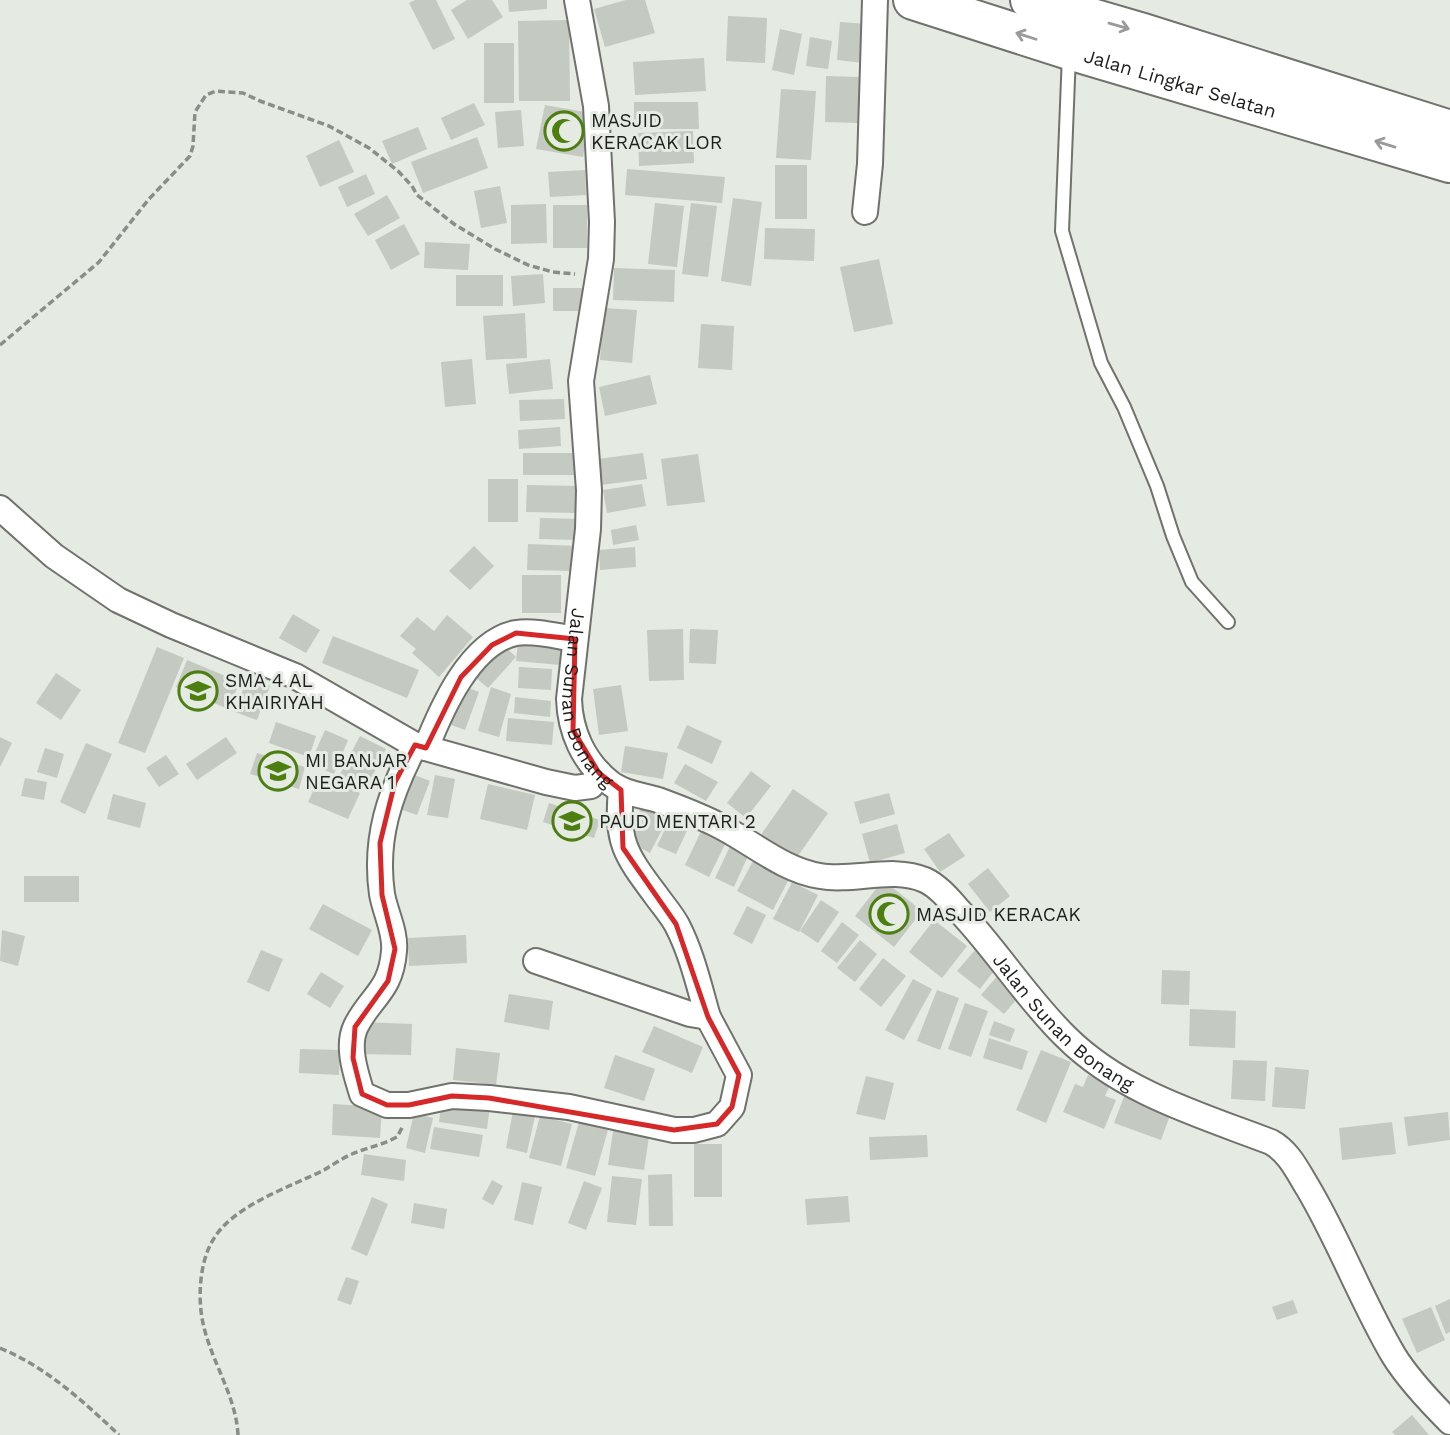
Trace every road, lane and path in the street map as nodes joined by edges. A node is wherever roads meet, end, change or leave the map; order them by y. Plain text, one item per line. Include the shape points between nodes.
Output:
1 (577, 0) edge
2 (875, 0) edge
3 (912, 0) edge
4 (1030, 0) edge
5 (1069, 50) junction
6 (1181, 64) junction
7 (1450, 130) edge
8 (1450, 163) edge
9 (865, 212) dead end
10 (597, 278) junction
11 (0, 345) edge
12 (0, 508) edge
13 (1228, 622) dead end
14 (575, 639) junction
15 (420, 746) junction
16 (599, 773) junction
17 (621, 790) junction
18 (536, 961) dead end
19 (708, 1017) junction
20 (410, 1105) junction
21 (0, 1348) edge
22 (1450, 1422) edge
23 (119, 1435) edge
24 (238, 1435) edge

1 - 10 street, Jalan Sunan Bonang via 596,106 602,222
2 - 9 street
5 -> 3 highway, Jalan Lingkar Selatan
4 -> 6 highway, Jalan Lingkar Selatan
5 - 6 highway, Jalan Lingkar Selatan
5 - 13 lane via 1062,231 1101,363 1148,464 1192,582
6 - 7 highway, Jalan Lingkar Selatan
8 -> 6 highway, Jalan Lingkar Selatan
10 - 11 path via 553,272 517,260 416,195 398,171 369,148 329,126 243,93 216,91 206,95 195,112 190,156 99,262
10 - 14 street, Jalan Sunan Bonang via 581,381 589,490
12 - 15 street via 54,556 118,600 295,676
14 - 15 street via 528,632 492,645 461,677
14 - 16 street, Jalan Sunan Bonang via 570,719 577,741
15 - 16 street via 575,788 590,786
15 - 20 street via 396,782 380,843 383,895 395,949 388,981 355,1027 353,1046 362,1094 387,1104
16 - 17 street, Jalan Sunan Bonang
17 - 19 street via 624,848 676,924
17 - 22 street, Jalan Sunan Bonang via 716,824 809,874 904,875 927,881 989,943 1038,1006 1087,1057 1131,1085 1281,1148 1326,1219 1395,1357
18 - 19 street
19 - 20 street via 738,1075 732,1107 717,1124 674,1130 569,1107 489,1098 452,1096
20 - 24 path via 397,1138 354,1153 250,1206 213,1239 200,1292 202,1317
21 - 23 path via 65,1386

